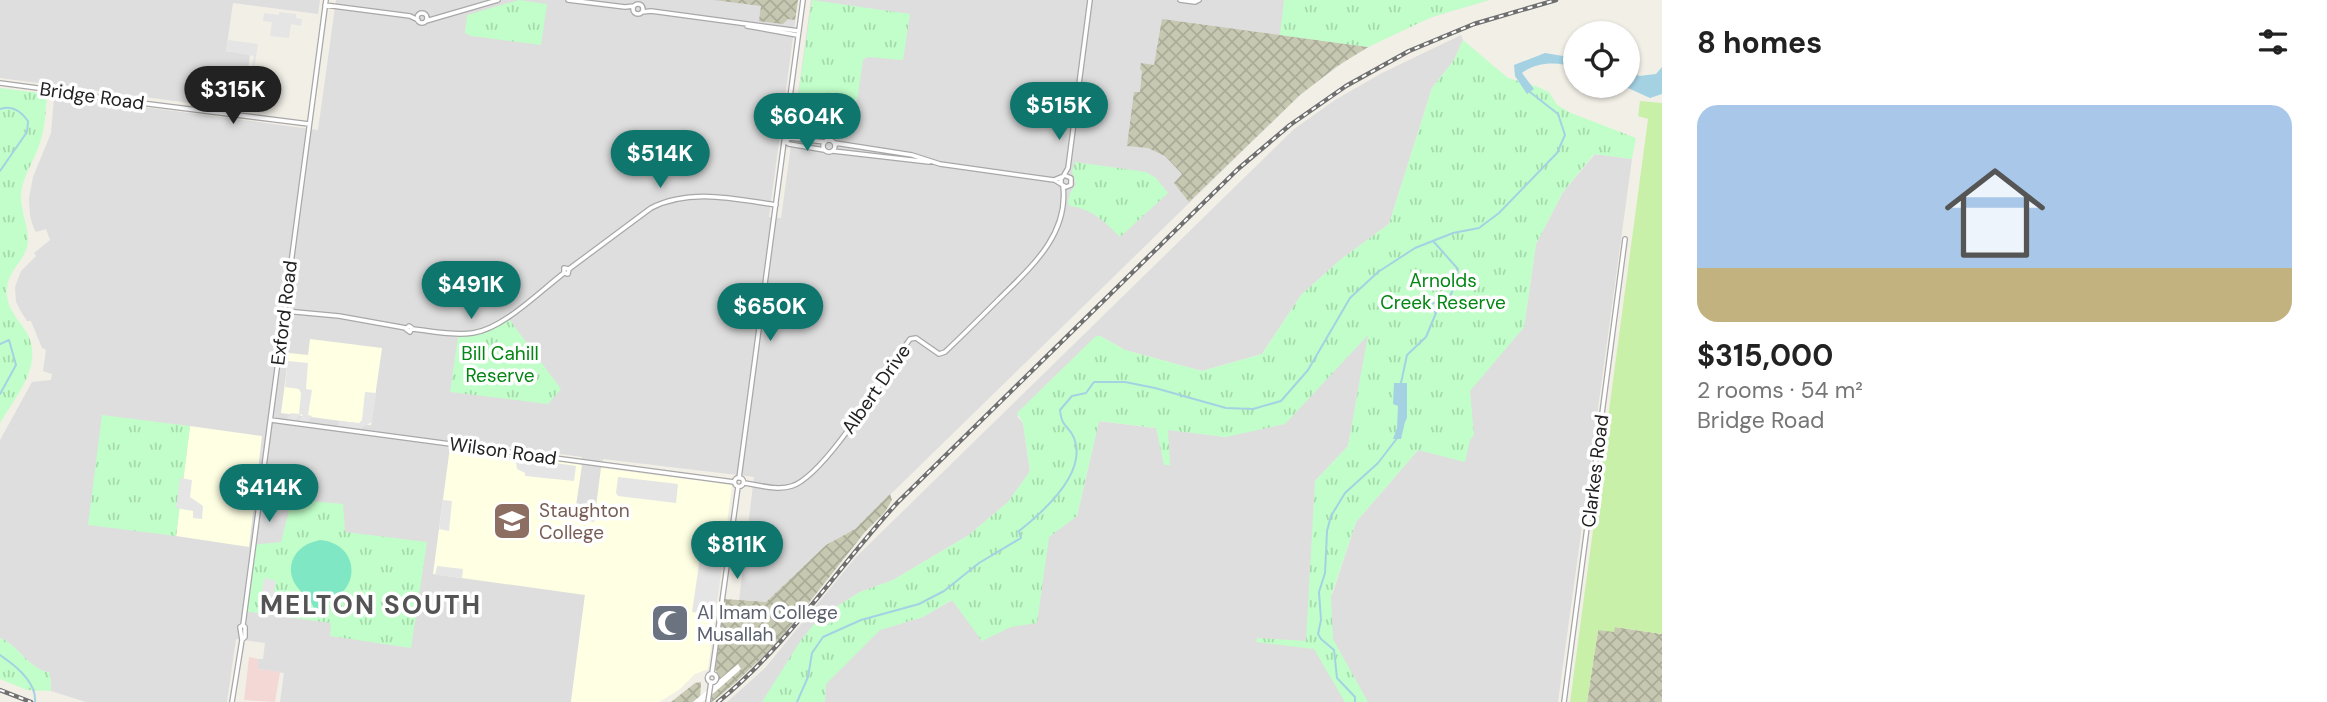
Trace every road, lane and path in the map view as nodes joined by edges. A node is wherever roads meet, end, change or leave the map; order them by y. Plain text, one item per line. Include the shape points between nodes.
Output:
1 (498, 0) edge
2 (568, 0) edge
3 (803, 0) edge
4 (1090, 0) edge
5 (1180, 0) edge
6 (1199, 0) edge
7 (325, 2) edge
8 (634, 6) junction
9 (625, 7) junction
10 (642, 9) junction
11 (634, 12) junction
12 (418, 14) junction
13 (427, 15) junction
14 (410, 16) junction
15 (434, 18) junction
16 (418, 20) junction
17 (426, 21) junction
18 (799, 33) junction
19 (0, 83) edge
20 (309, 124) junction
21 (785, 141) junction
22 (825, 142) junction
23 (835, 143) junction
24 (824, 150) junction
25 (833, 151) junction
26 (931, 162) junction
27 (1065, 176) junction
28 (1061, 183) junction
29 (776, 205) junction
30 (1625, 239) dead end
31 (285, 311) junction
32 (271, 420) junction
33 (739, 478) junction
34 (734, 482) junction
35 (744, 483) junction
36 (738, 487) junction
37 (232, 702) edge
38 (708, 702) edge
39 (1564, 702) edge

1 - 15 street
2 - 9 street
3 - 18 street
4 - 27 street
5 - 6 street
7 - 14 street
7 - 20 street, Exford Road
8 - 9 street
8 - 10 street
8 - 11 street
9 - 11 street
10 - 11 street
10 - 18 street
12 - 13 street
12 - 14 street
12 - 16 street
13 - 15 street
13 - 17 street
14 - 16 street
15 - 17 street
16 - 17 street
18 - 21 street
19 - 20 street, Bridge Road
20 - 31 street, Exford Road
21 - 22 street
21 - 24 street
21 - 29 street
22 - 23 street
22 - 24 street
23 - 25 street
23 - 26 street
24 - 25 street
25 - 26 street
26 - 28 street
27 - 28 street
27 - 28 street via 1072,181
28 - 35 street, Albert Drive via 1064,194 1049,244 943,354 910,339 844,435 809,476 787,487
29 - 31 street via 694,195 666,201 569,269 564,268 564,273 485,330 412,329
29 - 33 street
30 - 39 street, Clarkes Road
31 - 32 street, Exford Road
32 - 34 street, Wilson Road
32 - 37 street, Exford Road
33 - 34 street
33 - 35 street
34 - 36 street
35 - 36 street
36 - 38 street via 712,673 707,677 711,682

